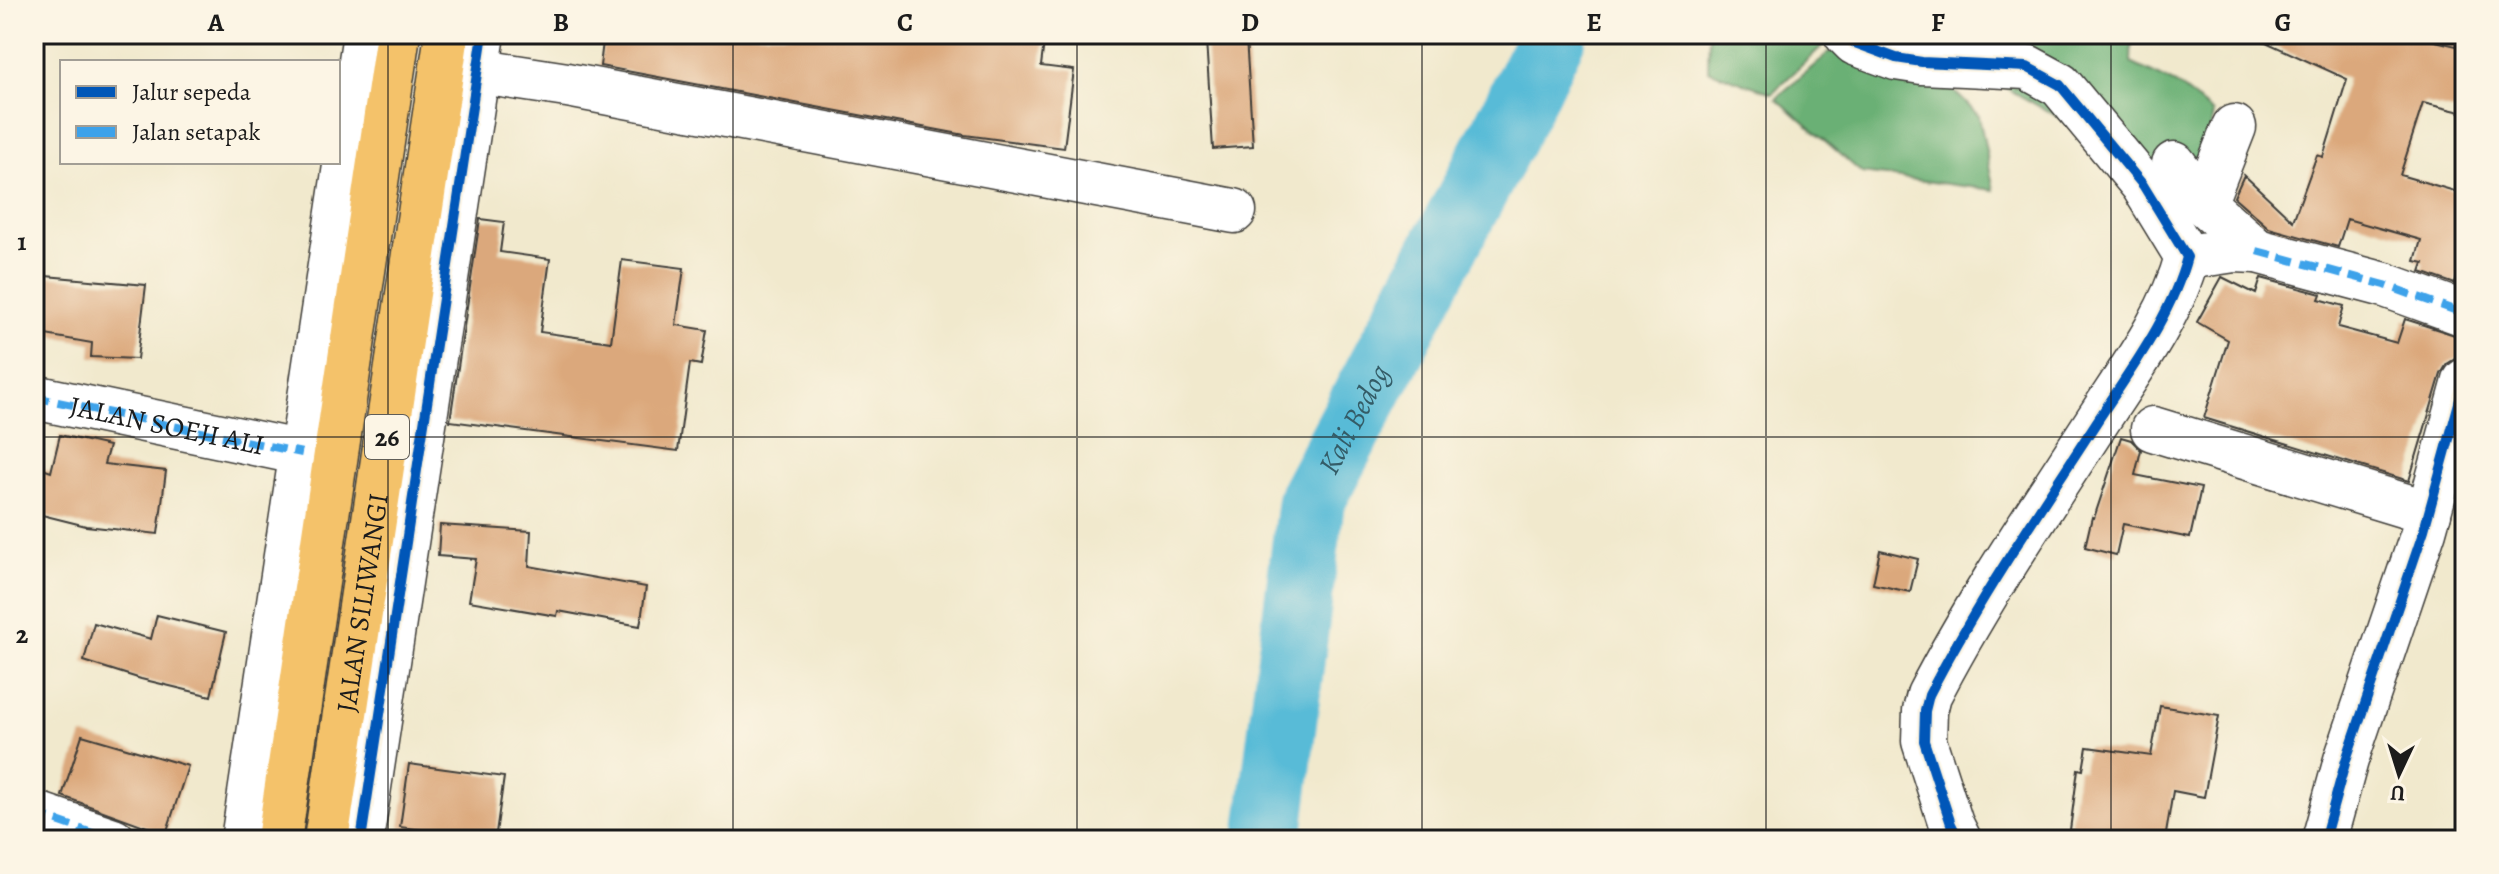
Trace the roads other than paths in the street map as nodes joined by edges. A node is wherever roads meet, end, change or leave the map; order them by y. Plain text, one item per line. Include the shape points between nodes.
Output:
1 (365, 34) edge
2 (398, 34) edge
3 (1846, 34) edge
4 (463, 51) edge
5 (2234, 127) dead end
6 (2174, 164) dead end
7 (2204, 204) junction
8 (1234, 211) dead end
9 (2245, 251) junction
10 (2187, 257) junction
11 (2465, 314) edge
12 (2465, 381) edge
13 (34, 397) edge
14 (2153, 429) dead end
15 (302, 453) junction
16 (2429, 513) junction
17 (34, 813) edge
18 (113, 840) edge
19 (243, 840) edge
20 (279, 840) edge
21 (326, 840) edge
22 (361, 840) edge
23 (1959, 840) edge
24 (2324, 840) edge

1 - 15 street
2 - 20 highway, JALAN SILIWANGI / 26
3 - 10 street via 1855,43 1896,58 2027,67 2060,85 2143,185
4 - 8 street via 583,88
4 - 21 highway, JALAN SILIWANGI / 26
4 - 22 street
5 - 7 street
6 - 7 street
7 - 9 street
9 - 10 street
9 - 11 street via 2385,285
10 - 23 street via 2158,325 2027,529 1929,695 1924,741
12 - 16 street
13 - 15 street, JALAN SOEJI ALI
14 - 16 street
15 - 19 street
16 - 24 street
17 - 18 street

